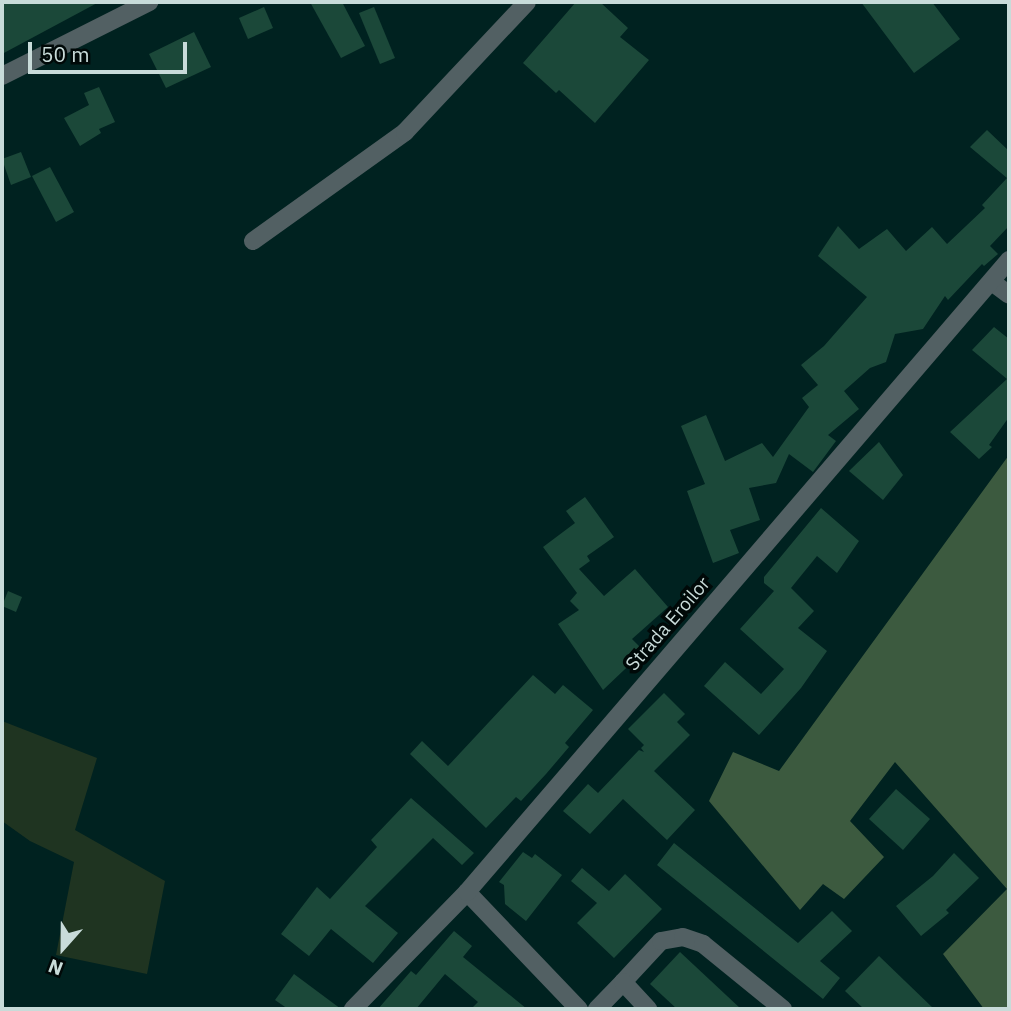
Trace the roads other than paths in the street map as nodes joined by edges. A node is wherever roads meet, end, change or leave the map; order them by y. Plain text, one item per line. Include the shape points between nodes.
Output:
1 (149, 2) edge
2 (527, 2) edge
3 (2, 76) edge
4 (253, 241) dead end
5 (1009, 260) edge
6 (992, 282) junction
7 (1009, 295) edge
8 (467, 892) junction
9 (623, 982) junction
10 (353, 1009) edge
11 (579, 1009) edge
12 (597, 1009) edge
13 (648, 1009) edge
14 (783, 1009) edge

1 - 3 street
2 - 4 street via 405,132
5 - 6 street, Strada Eroilor
6 - 7 street
6 - 8 street, Strada Eroilor
8 - 10 street, Strada Eroilor
8 - 11 street
9 - 12 street
9 - 13 street
9 - 14 street via 661,941 683,937 703,944

